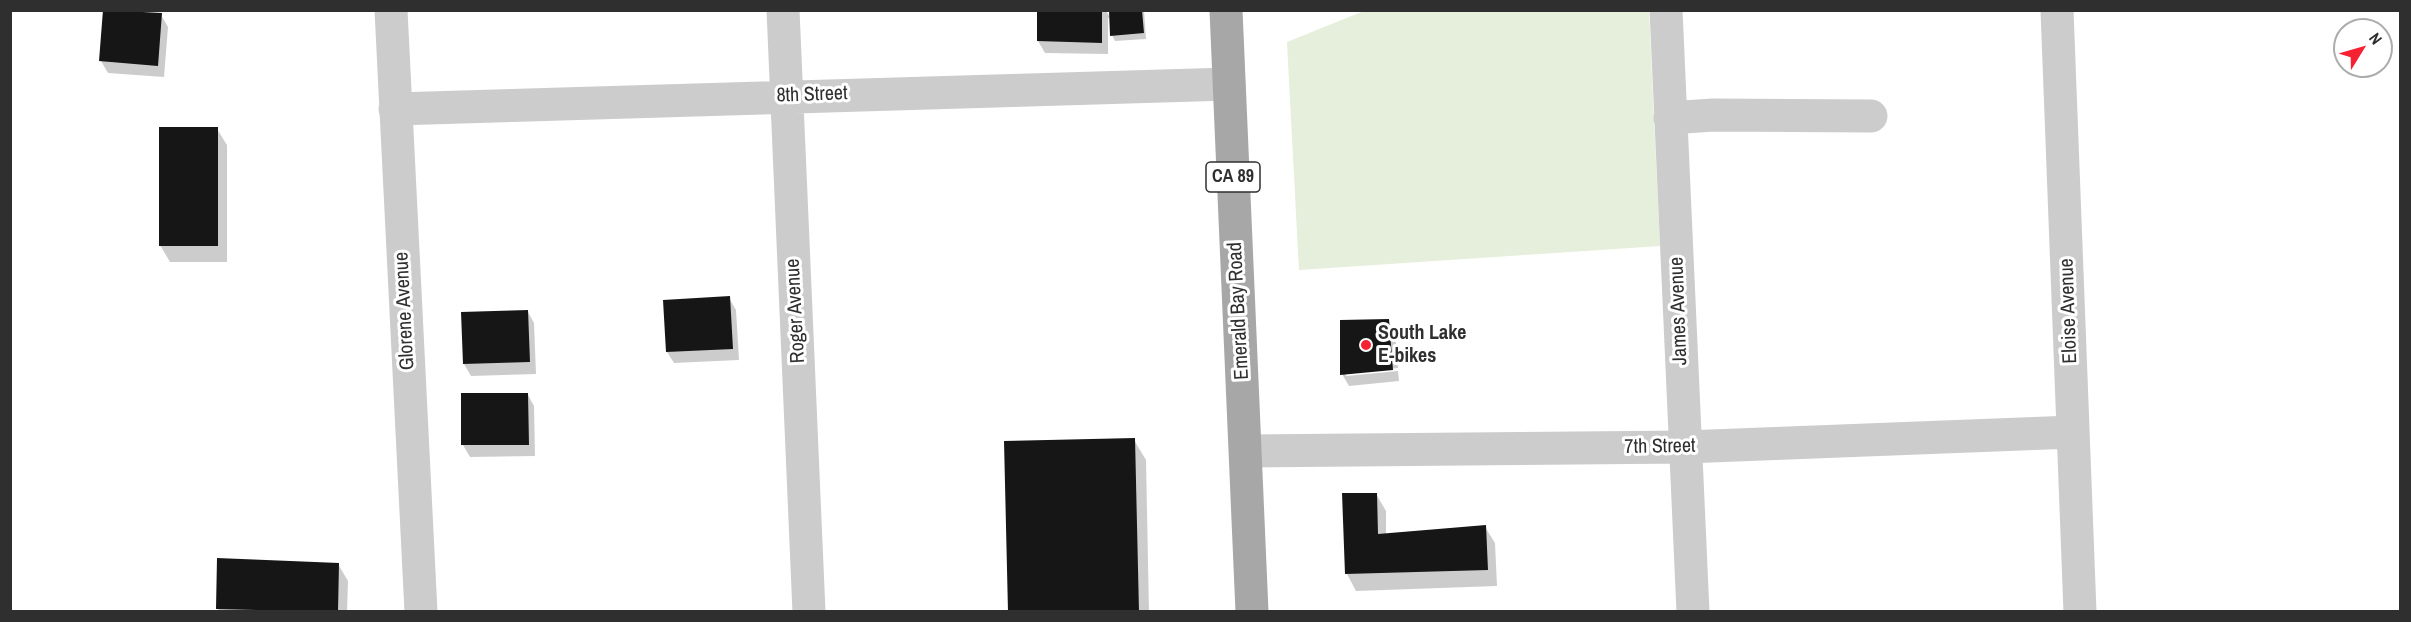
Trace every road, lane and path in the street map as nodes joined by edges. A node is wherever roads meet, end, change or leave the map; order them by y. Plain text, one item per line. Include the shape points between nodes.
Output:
1 (391, 10) edge
2 (783, 10) edge
3 (1226, 10) edge
4 (1666, 10) edge
5 (2057, 10) edge
6 (1229, 84) junction
7 (786, 96) junction
8 (395, 109) junction
9 (1871, 116) dead end
10 (1670, 118) junction
11 (2073, 432) junction
12 (1685, 447) junction
13 (1246, 451) junction
14 (421, 612) edge
15 (809, 612) edge
16 (1252, 612) edge
17 (1693, 612) edge
18 (2080, 612) edge

1 - 8 street, Glorene Avenue
2 - 7 street, Roger Avenue
3 - 6 main road, Emerald Bay Road / CA 89
4 - 10 street, James Avenue
5 - 11 street, Eloise Avenue
6 - 7 street, 8th Street
6 - 13 main road, Emerald Bay Road / CA 89
7 - 8 street, 8th Street
7 - 15 street, Roger Avenue
8 - 14 street, Glorene Avenue
9 - 10 street
10 - 12 street, James Avenue
11 - 12 street, 7th Street
11 - 18 street, Eloise Avenue
12 - 13 street, 7th Street
12 - 17 street, James Avenue
13 - 16 main road, Emerald Bay Road / CA 89

